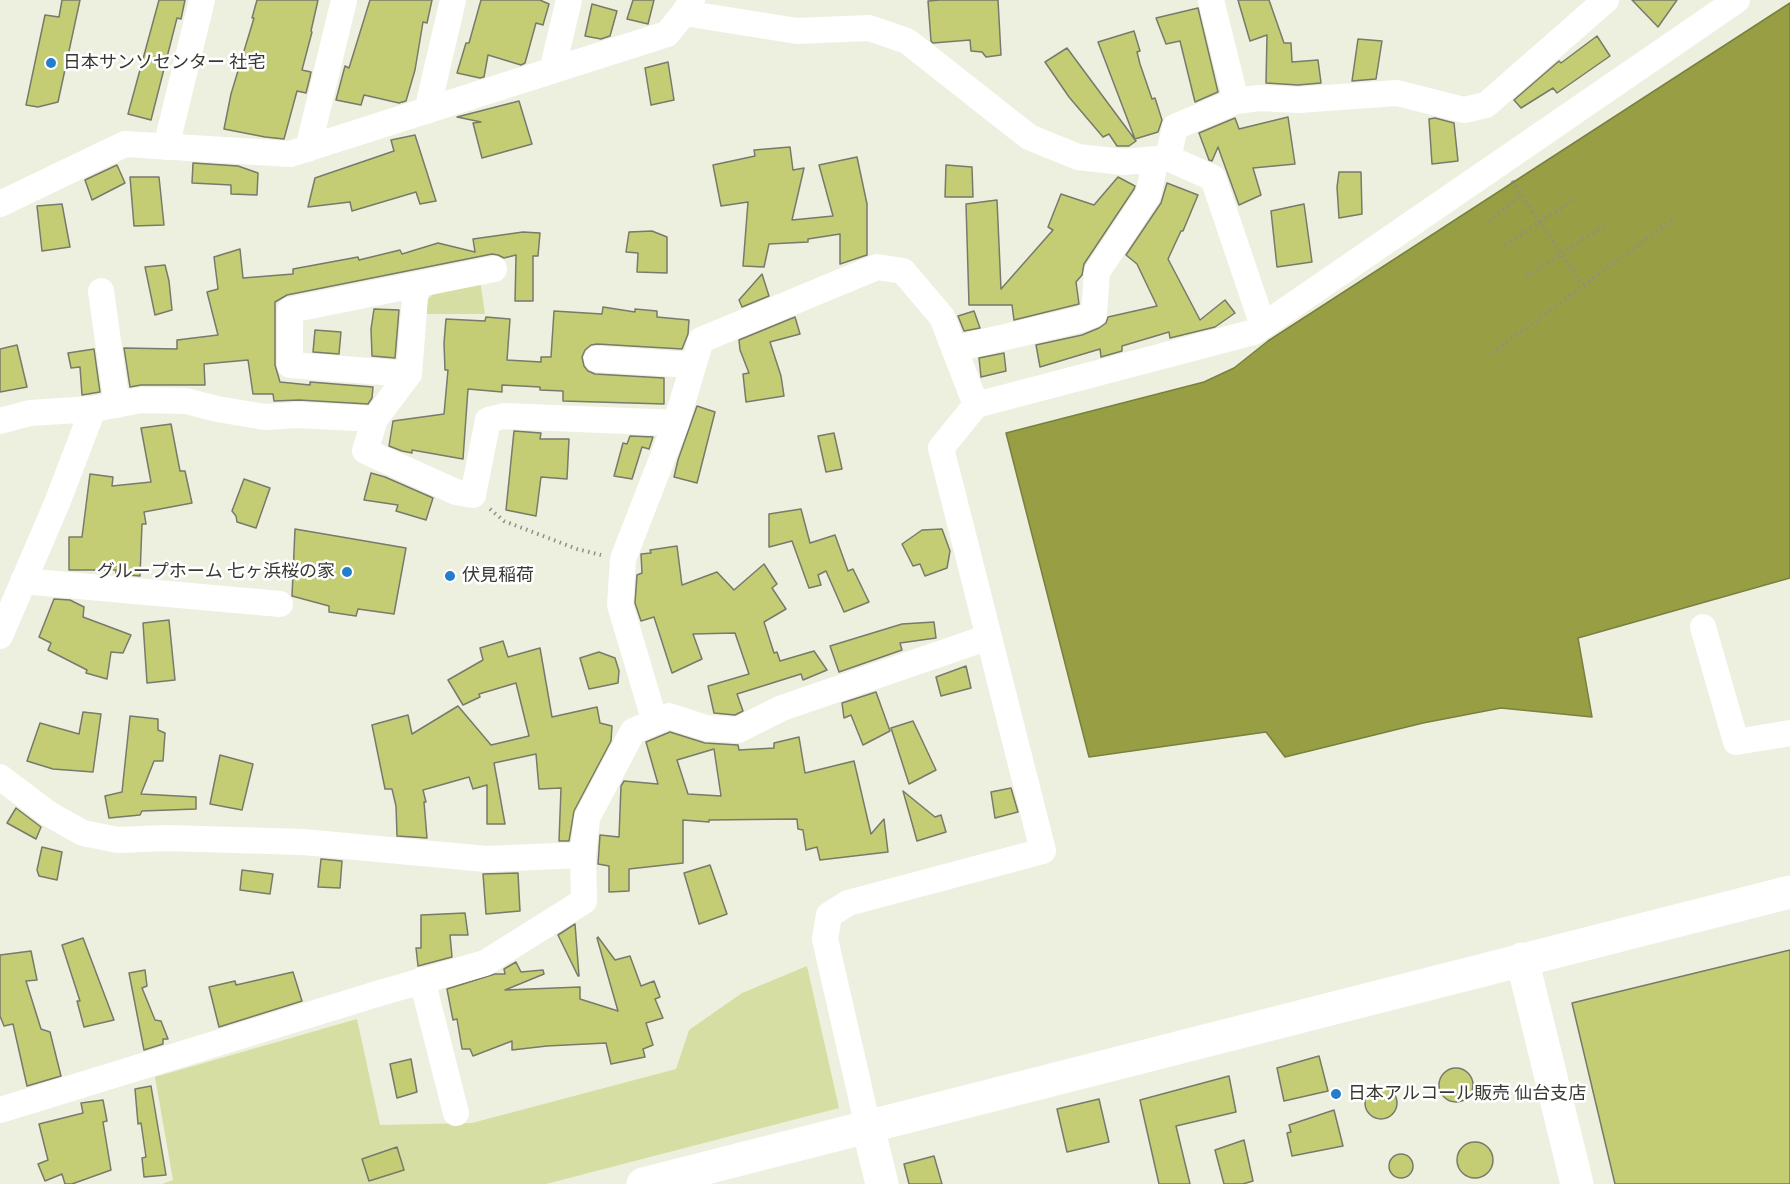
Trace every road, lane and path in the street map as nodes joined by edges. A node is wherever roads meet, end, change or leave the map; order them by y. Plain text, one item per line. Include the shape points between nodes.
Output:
1 (202, 0) edge
2 (344, 0) edge
3 (453, 0) edge
4 (569, 0) edge
5 (1211, 0) edge
6 (1606, 0) edge
7 (1737, 0) edge
8 (688, 7) edge
9 (552, 71) junction
10 (1236, 101) junction
11 (427, 111) junction
12 (166, 147) junction
13 (308, 149) junction
14 (1162, 159) junction
15 (1501, 162) junction
16 (1521, 195) junction
17 (1573, 200) dead end
18 (0, 204) edge
19 (1675, 218) dead end
20 (1489, 220) dead end
21 (1539, 223) junction
22 (1604, 226) dead end
23 (1505, 245) dead end
24 (1561, 254) junction
25 (494, 269) dead end
26 (1527, 276) dead end
27 (416, 285) junction
28 (1584, 286) junction
29 (101, 291) dead end
30 (1263, 326) junction
31 (954, 349) junction
32 (1492, 353) dead end
33 (597, 360) dead end
34 (693, 365) junction
35 (409, 374) junction
36 (976, 405) junction
37 (105, 407) junction
38 (375, 419) junction
39 (0, 421) edge
40 (676, 423) junction
41 (473, 495) junction
42 (623, 559) junction
43 (23, 581) junction
44 (280, 604) dead end
45 (1703, 627) dead end
46 (0, 636) edge
47 (989, 638) junction
48 (655, 722) junction
49 (1790, 733) edge
50 (0, 777) edge
51 (584, 855) junction
52 (1790, 892) edge
53 (1522, 959) junction
54 (422, 980) junction
55 (0, 1110) edge
56 (456, 1113) dead end
57 (868, 1126) junction
58 (643, 1184) edge
59 (882, 1184) edge
60 (1577, 1184) edge

1 - 12 street
2 - 13 street
3 - 11 street
4 - 9 street
5 - 10 street
6 - 10 street via 1486,105 1464,110 1397,93
7 - 15 street
8 - 9 street via 667,34
8 - 14 street via 796,31 869,28 907,41 1029,137 1078,158 1123,162
9 - 11 street
10 - 14 street via 1175,127
11 - 13 street
12 - 13 street via 290,154
12 - 18 street via 125,144
14 - 30 street via 1213,178
14 - 31 street via 1148,195 1096,272 1094,314
15 - 16 path
15 - 30 street
16 - 20 path
16 - 21 path
17 - 21 path
19 - 28 path
21 - 23 path
21 - 24 path
22 - 24 path
24 - 26 path
24 - 28 path
25 - 27 street
27 - 35 street
27 - 35 street via 290,310 290,365
28 - 32 path
29 - 37 street
30 - 36 street via 1254,332
31 - 34 street via 942,317 903,271 877,267 700,340
31 - 36 street
33 - 34 street
34 - 40 street
35 - 38 street
36 - 47 street via 941,448
37 - 38 street via 141,400 186,401 265,417
37 - 39 street via 30,413
37 - 43 street
38 - 41 street via 364,452 456,492
40 - 41 street via 504,416 488,420
40 - 42 street
41 - 42 path via 504,521 577,549
42 - 48 street via 620,605
43 - 44 street
43 - 46 street
45 - 49 street via 1736,742
47 - 48 street via 782,708 738,729 706,728 669,717
47 - 57 street via 1043,851 848,903 829,915 825,939
48 - 51 street via 633,731 587,818
50 - 51 street via 49,814 83,832 118,840 303,842 486,859
51 - 54 street via 584,901 485,963
52 - 53 street
53 - 57 street
53 - 60 street
54 - 55 street
54 - 56 street
57 - 58 street
57 - 59 street

